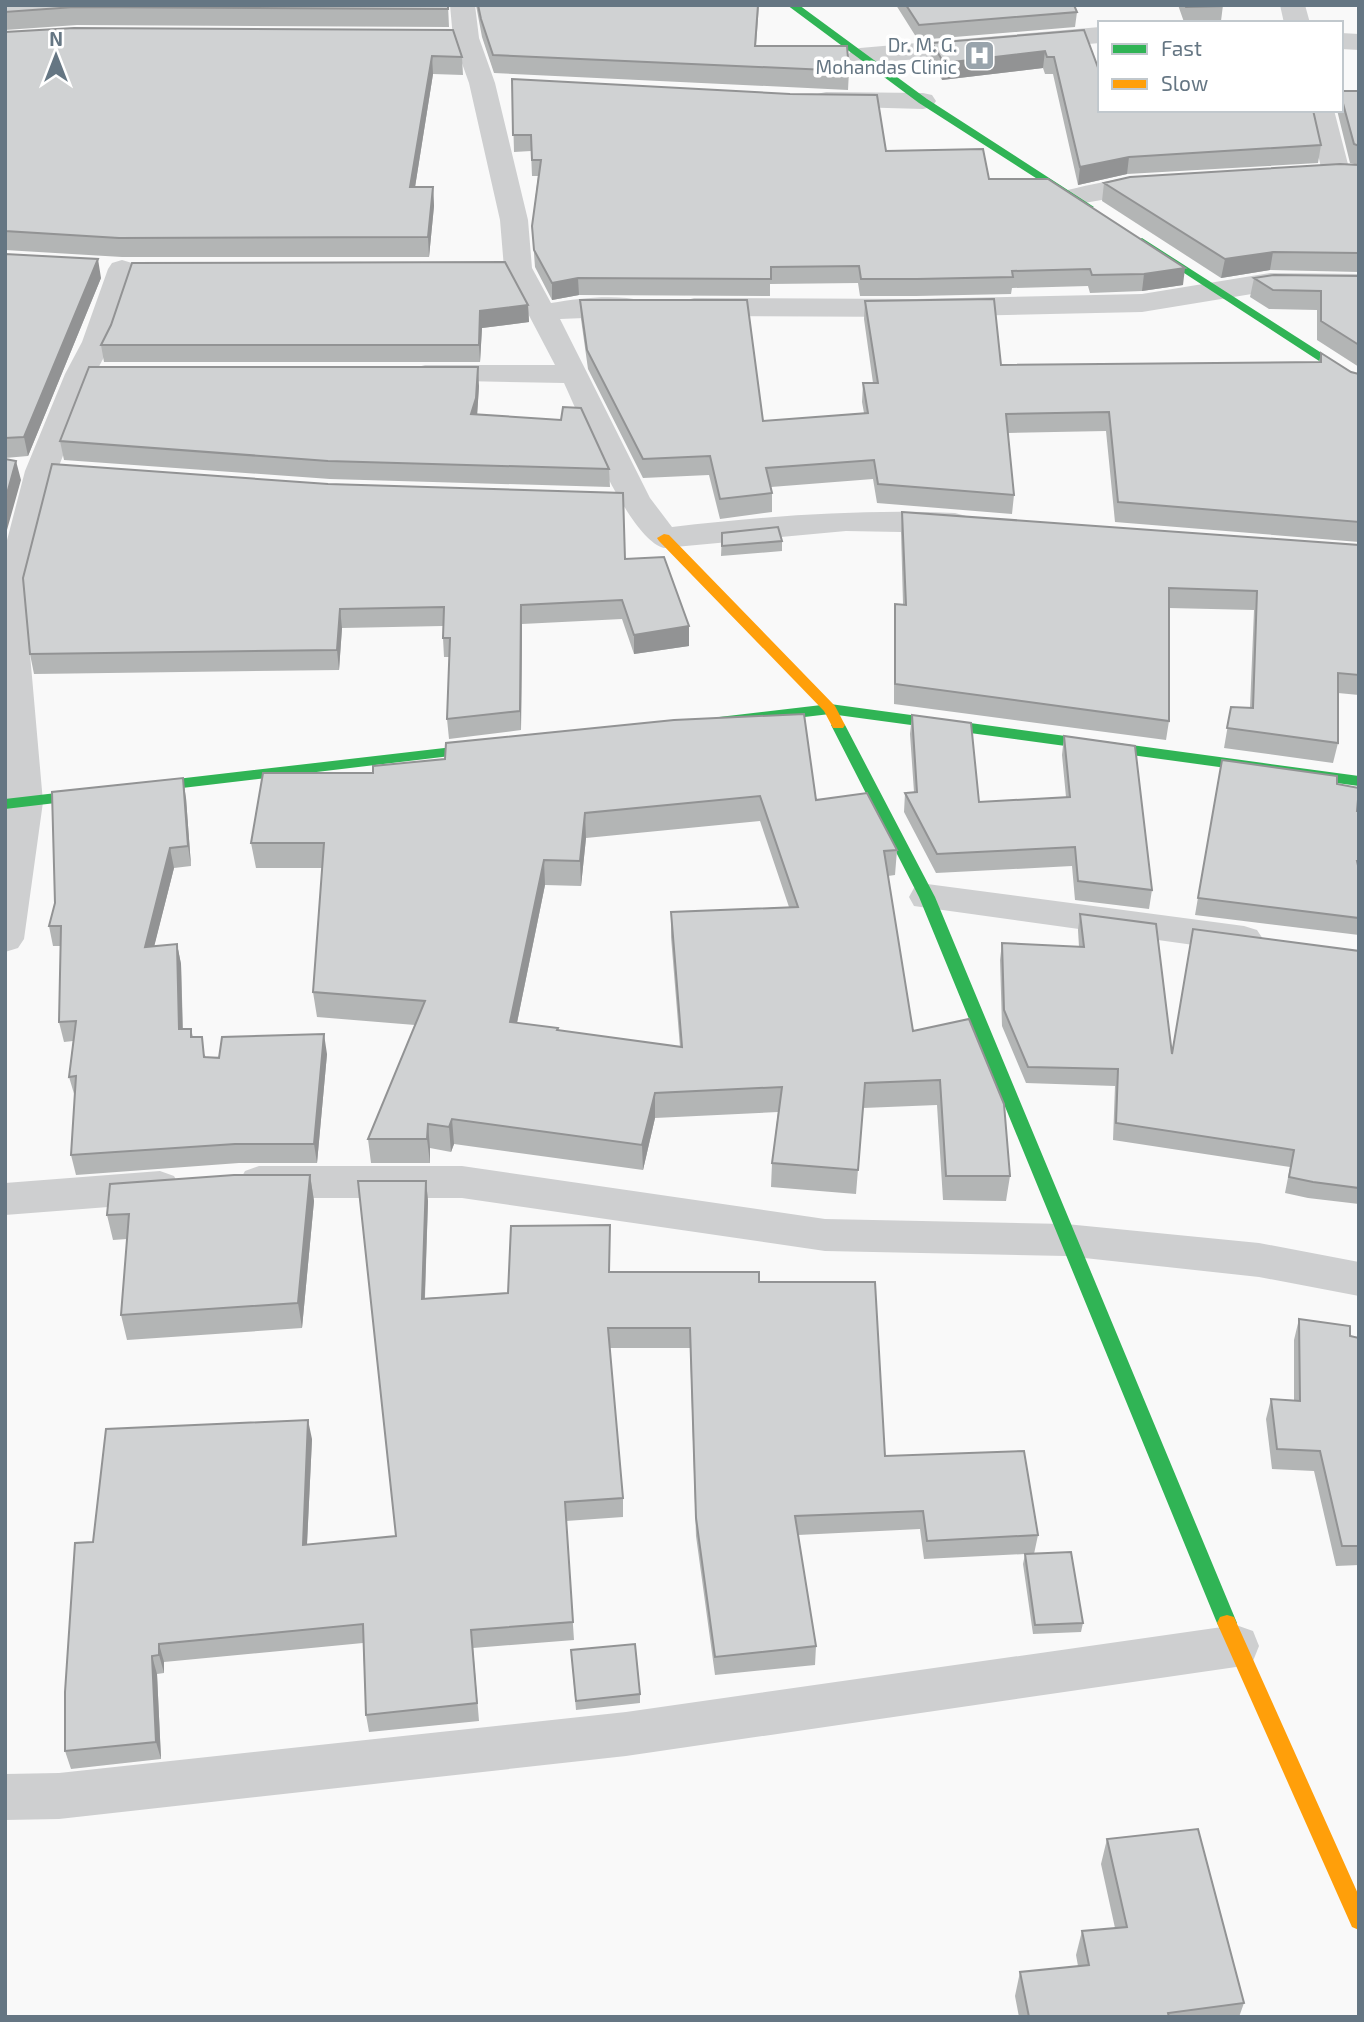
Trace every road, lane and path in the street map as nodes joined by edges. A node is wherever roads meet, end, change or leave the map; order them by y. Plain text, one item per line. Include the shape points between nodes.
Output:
1 (462, 5) edge
2 (792, 5) edge
3 (1090, 29) edge
4 (860, 56) junction
5 (803, 100) edge
6 (923, 101) junction
7 (1322, 112) edge
8 (1308, 173) edge
9 (1348, 173) edge
10 (1183, 181) edge
11 (1073, 197) junction
12 (1107, 219) edge
13 (1129, 233) edge
14 (122, 268) dead end
15 (1359, 283) edge
16 (1219, 290) junction
17 (542, 313) junction
18 (396, 374) edge
19 (575, 374) junction
20 (1359, 383) edge
21 (990, 526) edge
22 (664, 538) junction
23 (7, 597) edge
24 (830, 709) junction
25 (705, 723) edge
26 (511, 746) edge
27 (1359, 781) edge
28 (15, 803) edge
29 (927, 897) junction
30 (5, 939) edge
31 (1280, 943) edge
32 (5, 1199) edge
33 (1066, 1240) junction
34 (1359, 1279) edge
35 (1236, 1646) junction
36 (5, 1797) edge
37 (1359, 1920) edge

1 - 17 street via 454,38 495,84 514,220 504,268
2 - 4 street
3 - 4 street
4 - 6 street
5 - 6 street
6 - 11 street
7 - 9 street
8 - 9 street
10 - 11 street via 1127,185
11 - 12 street
13 - 16 street
14 - 23 street via 97,342 93,374 42,471
15 - 16 street via 1270,282
16 - 17 street via 1142,303 579,307
16 - 20 street
17 - 19 street
18 - 19 street
19 - 22 street via 621,500
21 - 22 street via 908,519 796,522
22 - 24 street
23 - 28 street
24 - 25 street
24 - 27 street
24 - 29 street
26 - 28 street
28 - 30 street
29 - 31 street
29 - 33 street
32 - 33 street via 212,1184 461,1182 825,1235
33 - 34 street via 1259,1260
33 - 35 street
35 - 36 street via 626,1734 59,1796
35 - 37 street

